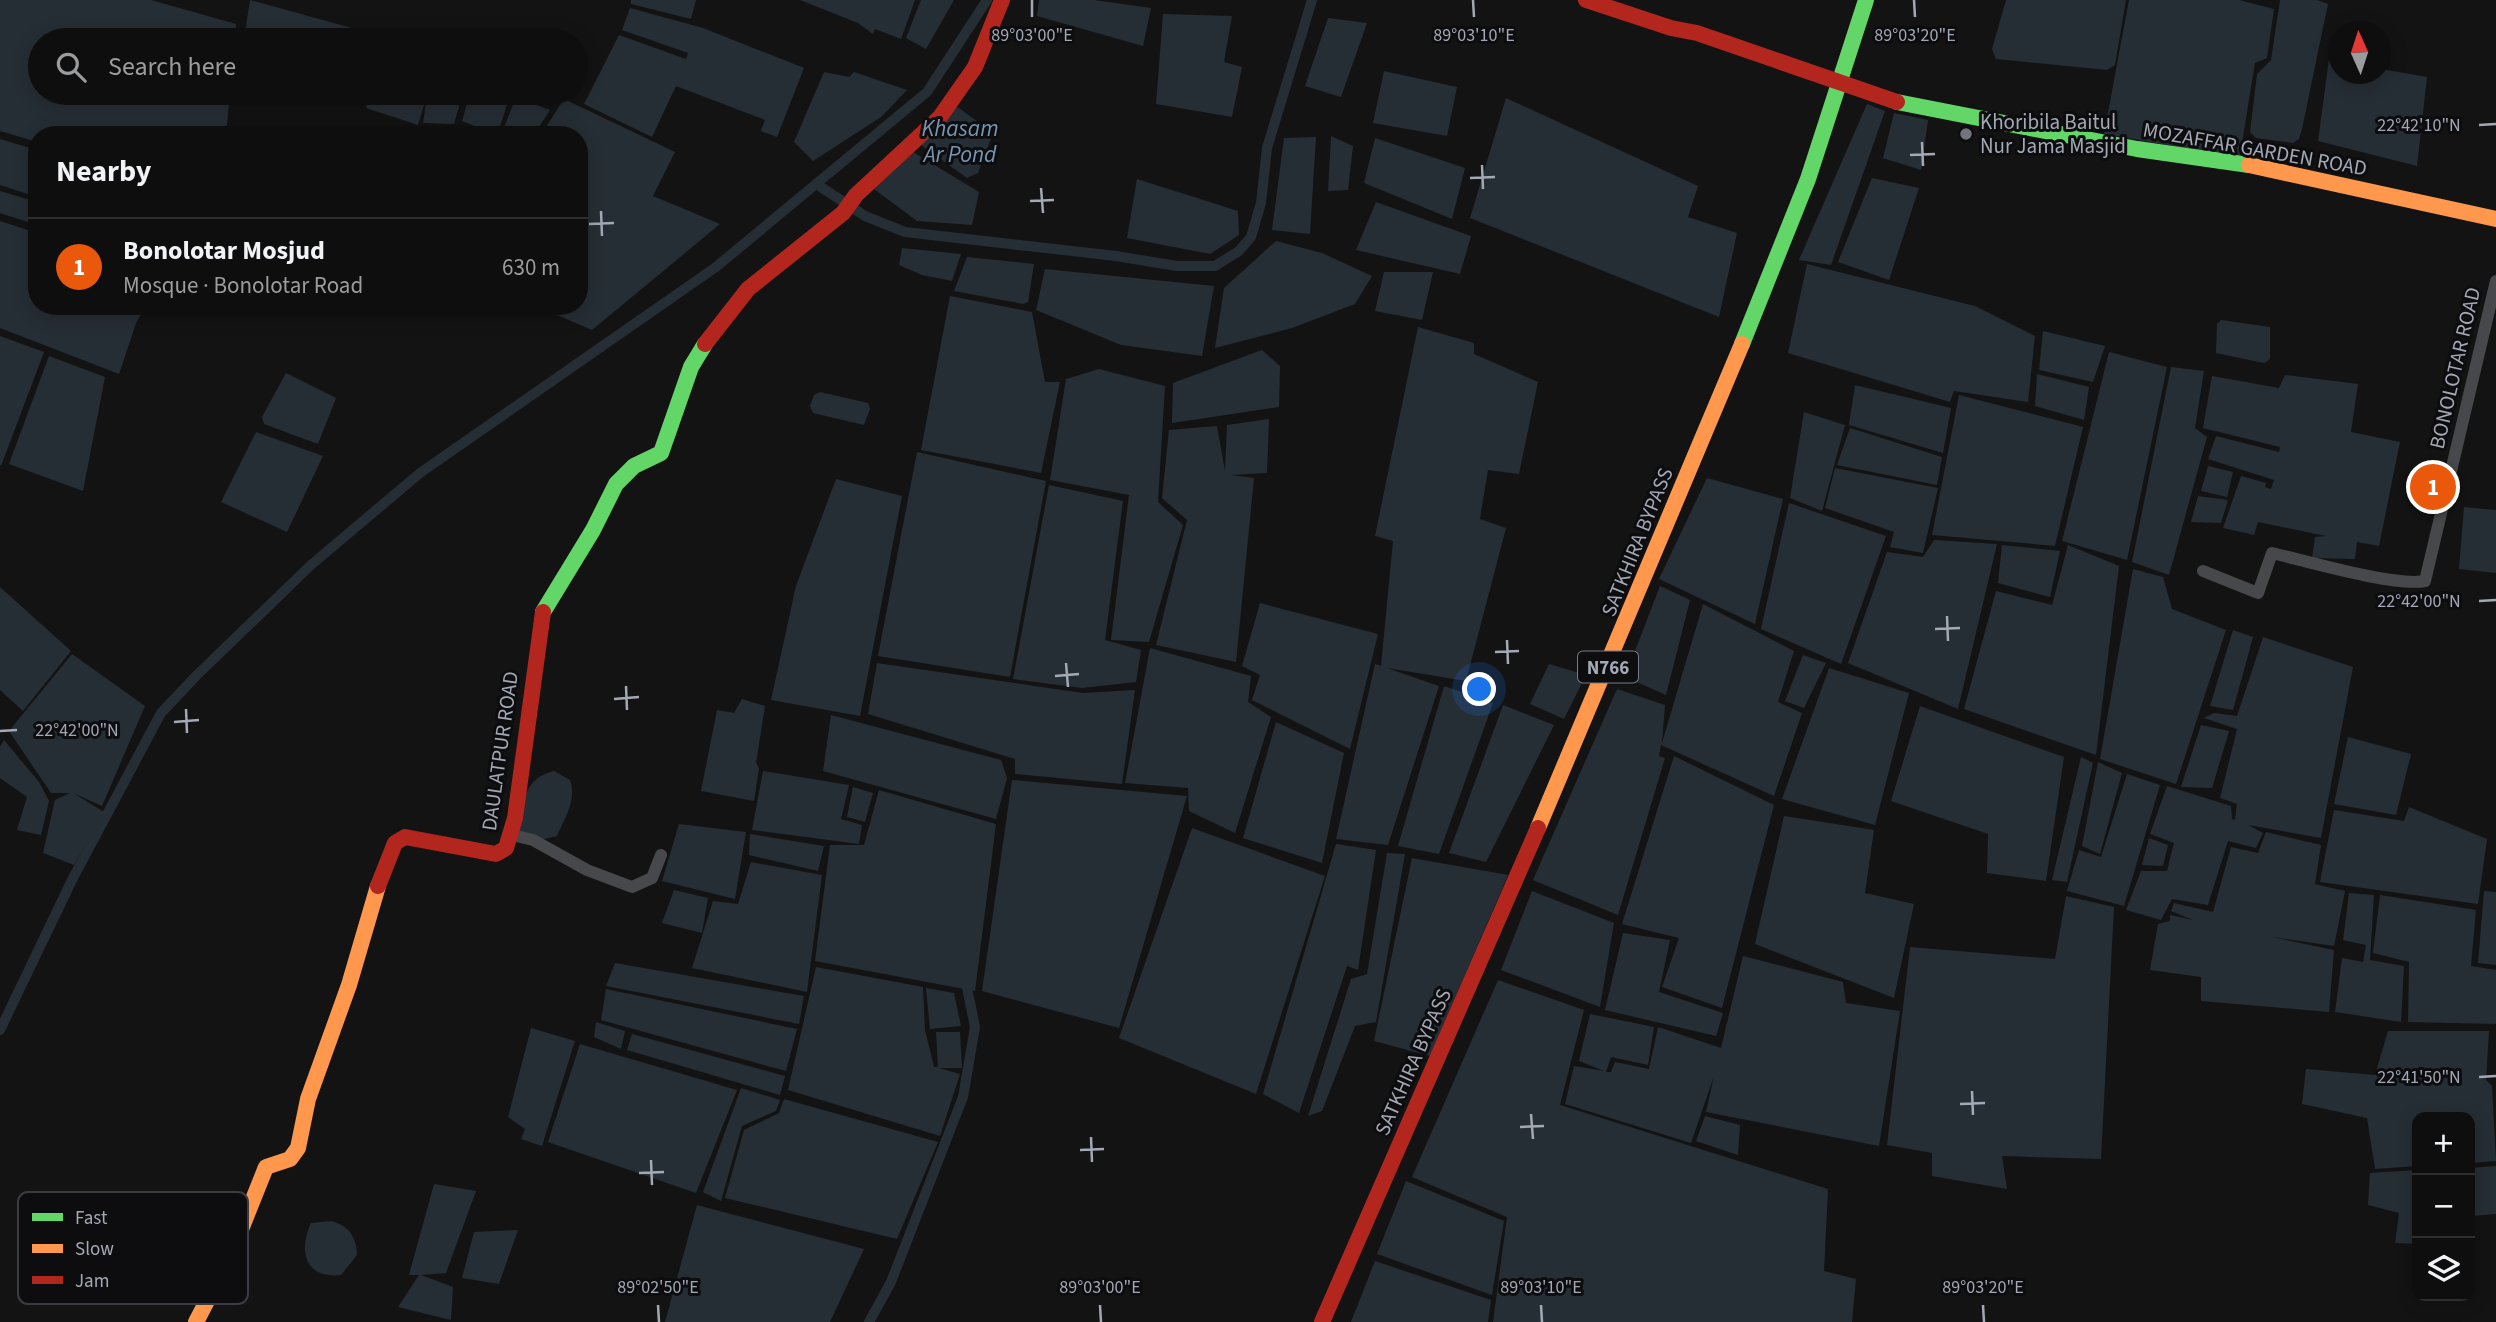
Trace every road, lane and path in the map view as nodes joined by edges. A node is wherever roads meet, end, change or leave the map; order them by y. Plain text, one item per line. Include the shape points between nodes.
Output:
1 (1002, 0) edge
2 (1586, 0) edge
3 (1866, 0) edge
4 (1843, 86) junction
5 (2496, 219) edge
6 (2496, 281) edge
7 (2203, 571) dead end
8 (512, 835) junction
9 (661, 855) dead end
10 (248, 1212) edge
11 (206, 1304) edge
12 (197, 1322) edge
13 (1322, 1322) edge

1 - 8 main road, DAULATPUR ROAD via 975,67 940,117 856,195 843,213 748,289 717,325 691,367 663,450 634,466 617,484 540,617
2 - 4 main road, MOZAFFAR GARDEN ROAD via 1697,33
3 - 4 main road, SATKHIRA BYPASS / N766
4 - 5 main road, MOZAFFAR GARDEN ROAD via 1948,113 2137,149 2259,166
4 - 13 main road, SATKHIRA BYPASS / N766 via 1781,253 1597,694
6 - 7 street, BONOLOTAR ROAD via 2424,581 2381,577 2272,553 2258,593
8 - 9 street via 533,840 587,870 632,887 652,878
8 - 10 main road, DAULATPUR ROAD via 506,848 496,854 405,837 395,843 308,1099 298,1148 290,1159 266,1167
11 - 12 main road, DAULATPUR ROAD

